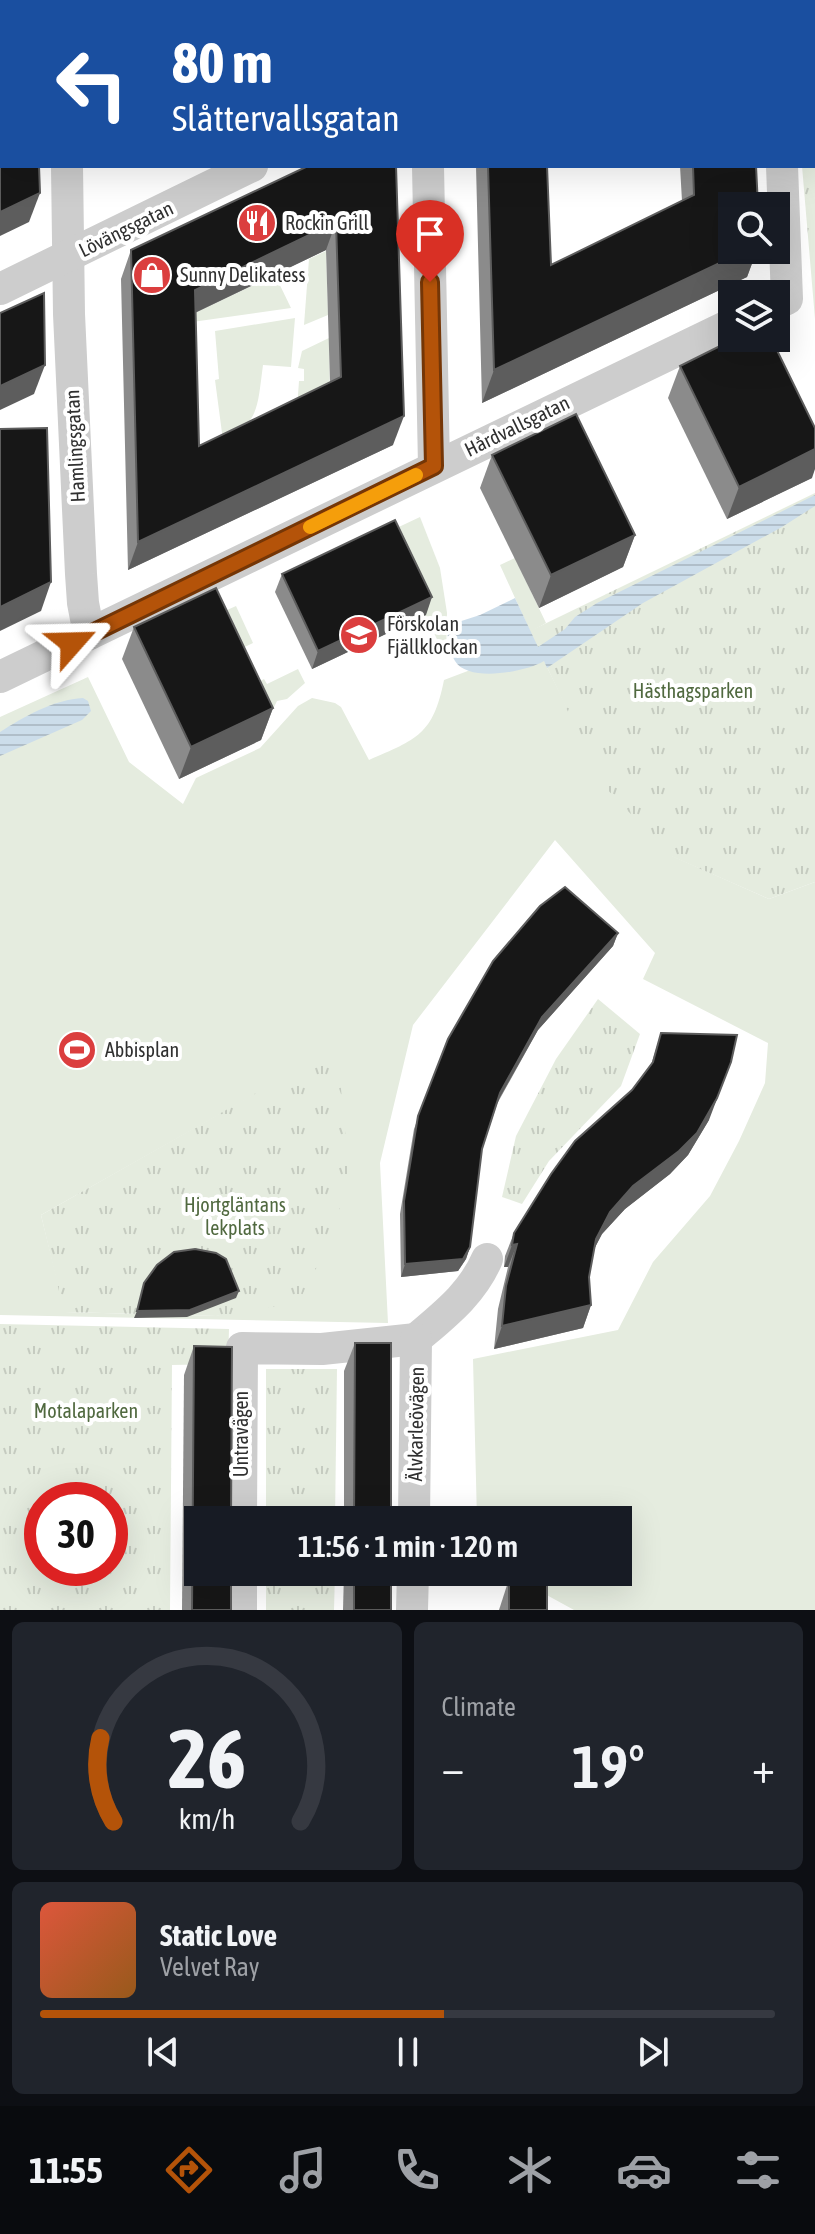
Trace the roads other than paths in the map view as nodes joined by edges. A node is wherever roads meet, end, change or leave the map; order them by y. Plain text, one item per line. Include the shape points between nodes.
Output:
1 (67, 168) edge
2 (248, 168) edge
3 (428, 168) edge
4 (782, 168) edge
5 (68, 258) junction
6 (782, 280) edge
7 (0, 289) edge
8 (718, 331) edge
9 (434, 466) junction
10 (89, 634) junction
11 (0, 677) edge
12 (487, 1259) dead end
13 (416, 1339) junction
14 (241, 1506) edge
15 (414, 1506) edge
16 (241, 1586) edge
17 (413, 1586) edge
18 (241, 1610) edge
19 (412, 1610) edge

1 - 5 street, Hamlingsgatan
2 - 5 street, Lövängsgatan
3 - 9 street
4 - 6 street
5 - 7 street, Lövängsgatan
5 - 10 street, Hamlingsgatan via 81,574
8 - 9 street, Hårdvallsgatan
9 - 10 street, Hårdvallsgatan
10 - 11 street, Hårdvallsgatan
12 - 13 street, Älvkarleövägen via 478,1281
13 - 14 street, Untravägen via 322,1349 242,1348
13 - 15 street, Älvkarleövägen
16 - 18 street
17 - 19 street

